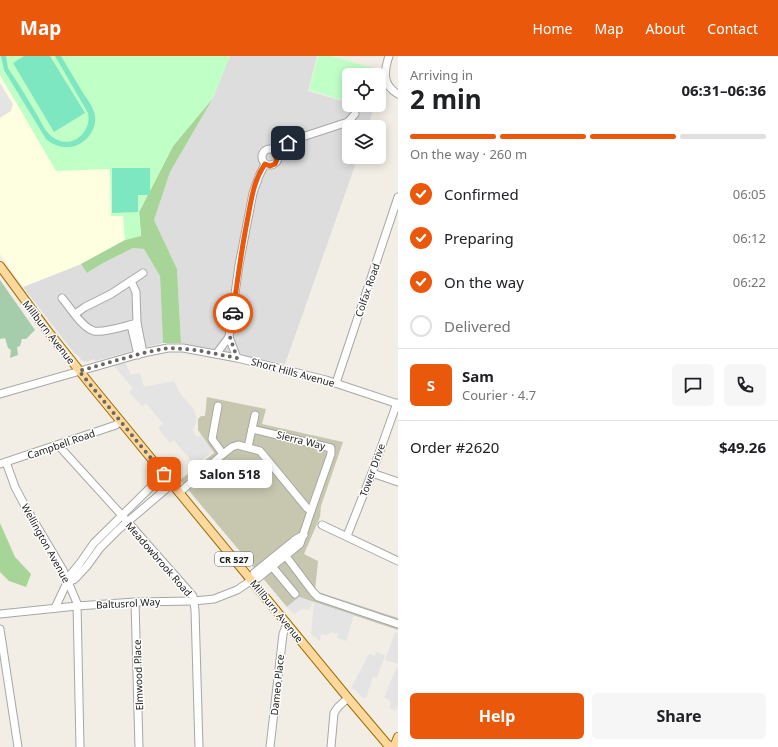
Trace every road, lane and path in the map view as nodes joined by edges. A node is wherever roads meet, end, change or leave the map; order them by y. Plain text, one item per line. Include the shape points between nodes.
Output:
1 (389, 56) edge
2 (398, 94) edge
3 (356, 114) dead end
4 (276, 152) junction
5 (265, 164) junction
6 (398, 197) edge
7 (0, 266) edge
8 (144, 273) dead end
9 (131, 281) junction
10 (62, 298) dead end
11 (75, 314) junction
12 (134, 324) junction
13 (230, 337) junction
14 (141, 354) junction
15 (217, 354) junction
16 (237, 358) junction
17 (79, 371) junction
18 (336, 383) junction
19 (0, 394) edge
20 (397, 403) edge
21 (218, 406) dead end
22 (255, 415) dead end
23 (120, 421) junction
24 (252, 428) junction
25 (58, 445) junction
26 (248, 446) junction
27 (223, 454) junction
28 (3, 463) edge
29 (372, 473) junction
30 (164, 474) junction
31 (398, 482) edge
32 (172, 484) junction
33 (179, 493) junction
34 (311, 511) junction
35 (122, 515) junction
36 (127, 521) junction
37 (322, 525) dead end
38 (347, 536) junction
39 (284, 554) junction
40 (398, 561) edge
41 (271, 564) junction
42 (252, 580) junction
43 (68, 582) junction
44 (295, 594) dead end
45 (194, 601) junction
46 (136, 602) junction
47 (77, 606) junction
48 (55, 608) junction
49 (0, 614) edge
50 (287, 623) junction
51 (398, 624) edge
52 (0, 629) edge
53 (348, 698) junction
54 (398, 737) edge
55 (18, 747) edge
56 (80, 747) edge
57 (140, 747) edge
58 (199, 747) edge
59 (270, 747) edge
60 (331, 747) edge
61 (393, 747) edge

1 - 2 street via 385,78 389,87
3 - 4 street via 348,122 296,139
4 - 5 street via 278,156 275,164
4 - 5 street via 269,149 264,151 262,158
5 - 13 street via 252,193
6 - 18 street, Colfax Road
7 - 17 main road, Millburn Avenue / CR 527
8 - 9 street
9 - 11 street
9 - 12 street via 136,292
10 - 11 street
11 - 12 street via 84,325 94,331
12 - 14 street
13 - 15 street
13 - 16 street
14 - 15 street, Short Hills Avenue via 168,348 183,348
14 - 17 street, Short Hills Avenue
15 - 16 street, Short Hills Avenue
16 - 18 street, Short Hills Avenue
17 - 19 street, Short Hills Avenue
17 - 23 main road, Millburn Avenue / CR 527
18 - 20 street, Short Hills Avenue
20 - 29 street, Tower Drive
21 - 27 street via 212,439
22 - 24 street
23 - 25 street, Campbell Road via 116,425
23 - 30 main road, Millburn Avenue / CR 527
24 - 26 street
24 - 34 street, Sierra Way via 332,448
25 - 28 street, Campbell Road
25 - 35 street, Meadowbrook Road
26 - 27 street via 235,445
26 - 34 street via 260,451
27 - 33 street
28 - 43 street, Wellington Avenue via 24,506
29 - 31 street
29 - 38 street, Tower Drive
30 - 32 main road, Millburn Avenue / CR 527
30 - 35 street
32 - 33 main road, Millburn Avenue / CR 527
32 - 36 street
33 - 42 main road, Millburn Avenue / CR 527
34 - 39 street, Baltusrol Way via 300,544
35 - 36 street, Meadowbrook Road
35 - 43 street via 94,543
36 - 43 street via 100,548 75,579
36 - 45 street, Meadowbrook Road via 191,594
37 - 38 street
38 - 40 street
39 - 41 street, Baltusrol Way
39 - 51 street via 318,597
41 - 42 street, Baltusrol Way via 254,573
41 - 44 street
42 - 45 street, Baltusrol Way via 226,595
42 - 50 main road, Millburn Avenue / CR 527
43 - 47 street, Wellington Avenue
43 - 48 street
45 - 46 street, Baltusrol Way
45 - 58 street, Meadowbrook Road
46 - 47 street, Baltusrol Way
46 - 57 street, Elmwood Place
47 - 48 street, Baltusrol Way
47 - 56 street, Wellington Avenue
48 - 49 street, Baltusrol Way
50 - 53 main road, Millburn Avenue / CR 527
50 - 59 street, Dameo Place via 283,634
52 - 55 street
53 - 60 street via 334,713
53 - 61 main road, Millburn Avenue / CR 527 via 387,744
54 - 61 main road

